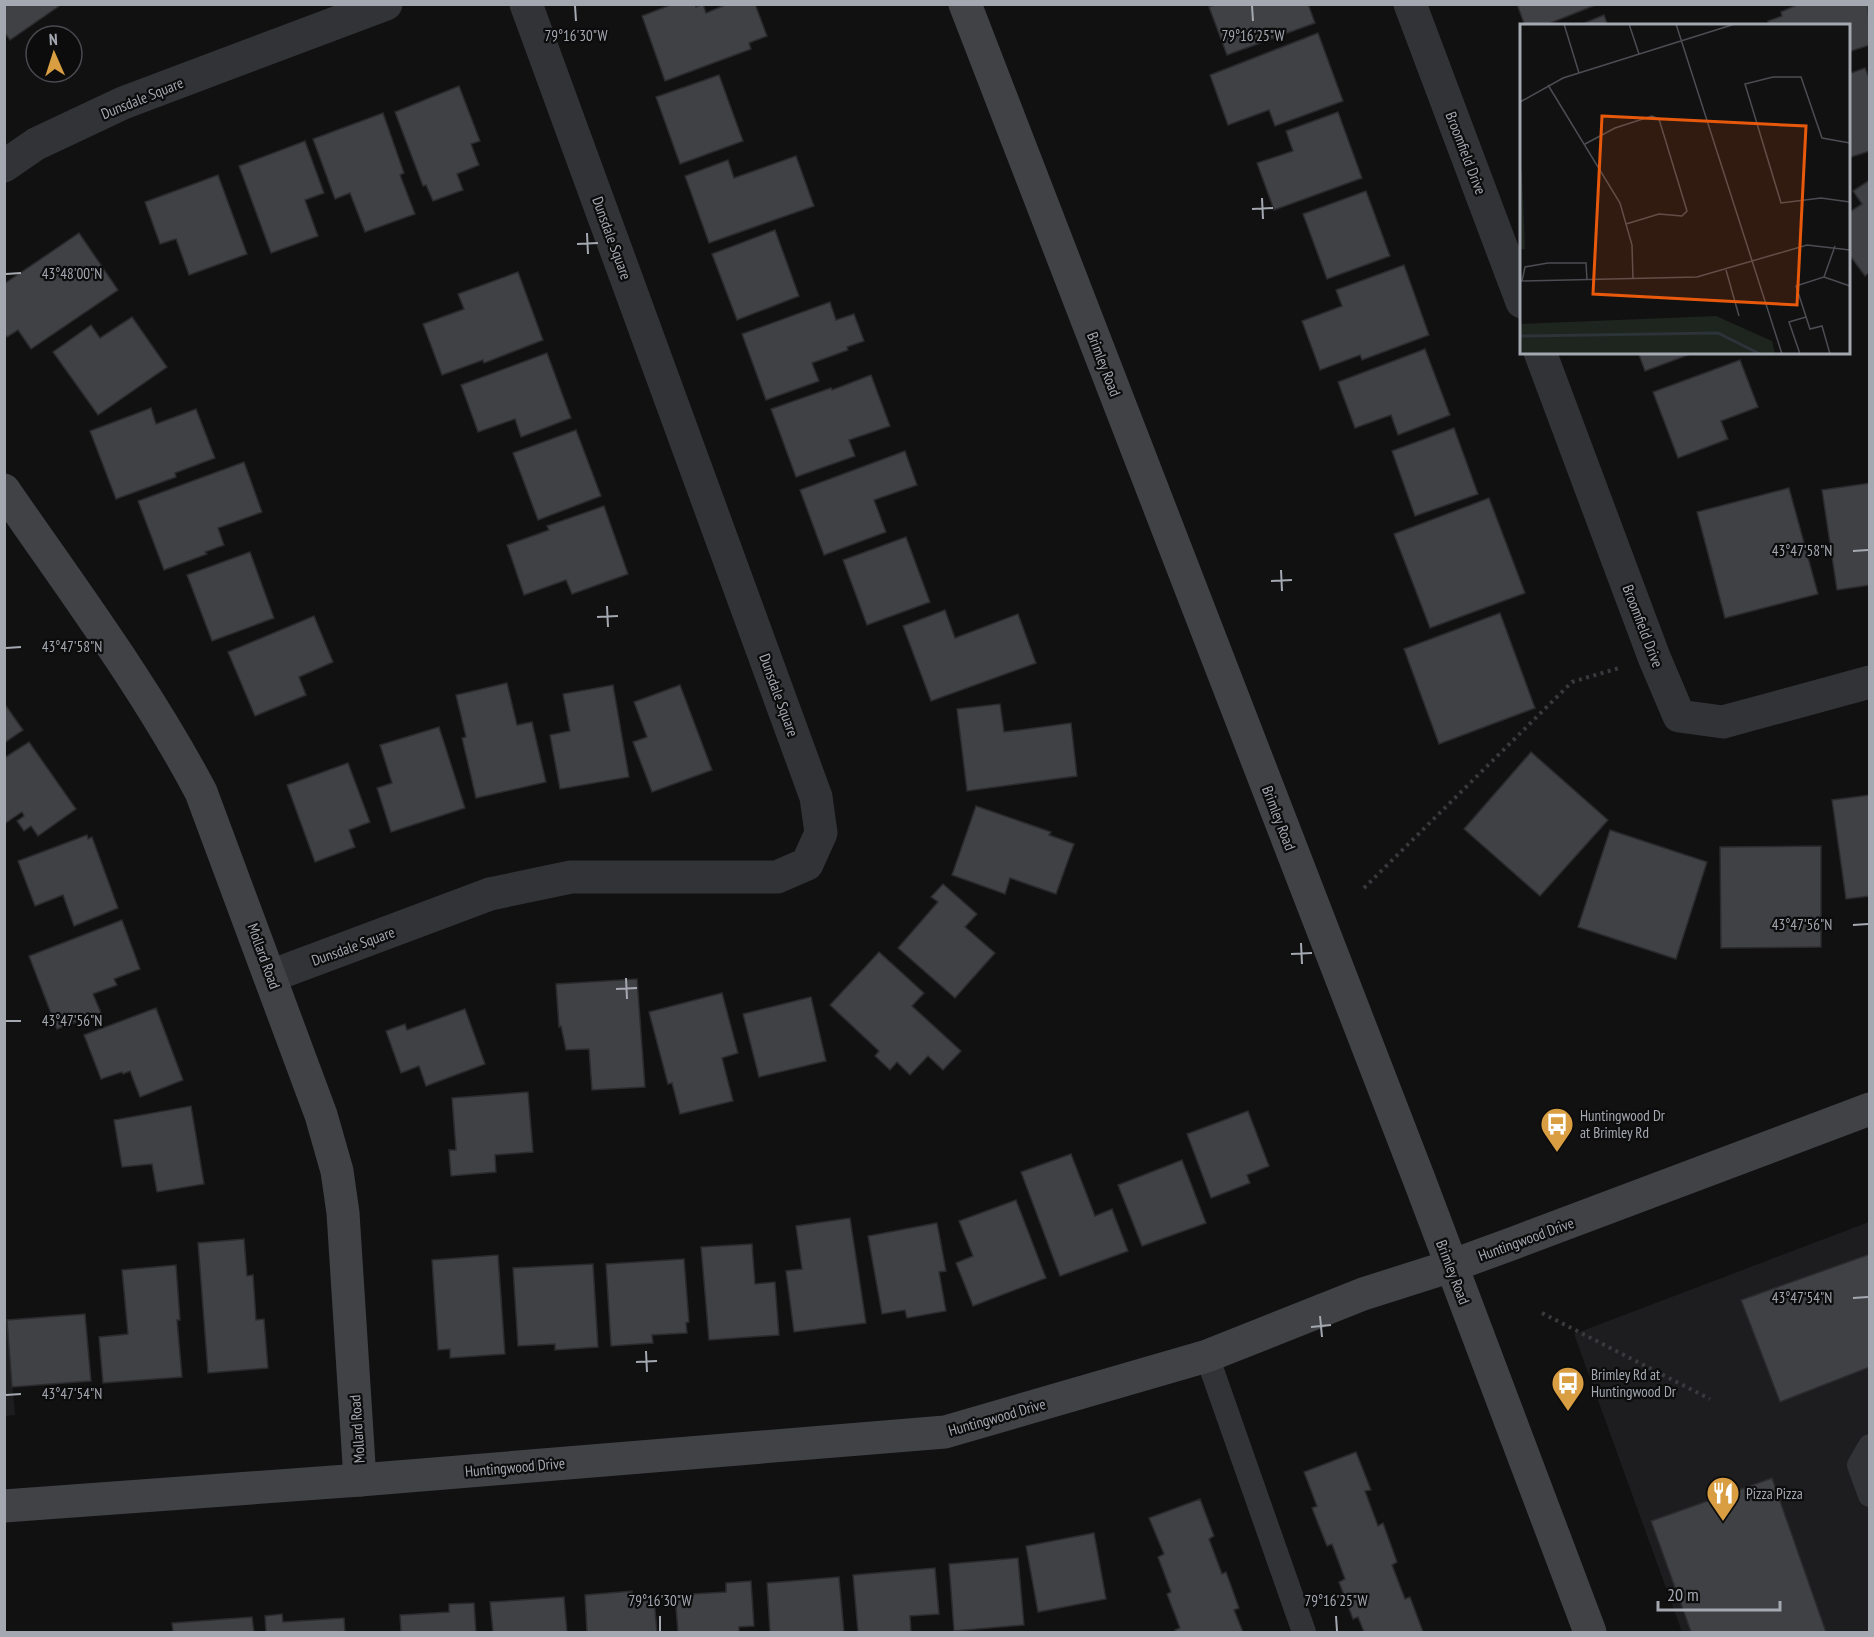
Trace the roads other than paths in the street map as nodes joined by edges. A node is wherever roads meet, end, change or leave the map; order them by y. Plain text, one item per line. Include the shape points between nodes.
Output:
1 (386, 4) edge
2 (526, 4) edge
3 (965, 4) edge
4 (1410, 4) edge
5 (4, 166) edge
6 (1520, 299) edge
7 (1541, 354) edge
8 (4, 490) edge
9 (1869, 682) edge
10 (271, 976) junction
11 (1869, 1109) edge
12 (1451, 1266) junction
13 (1207, 1356) junction
14 (1869, 1446) edge
15 (360, 1479) junction
16 (1869, 1495) edge
17 (4, 1506) edge
18 (1304, 1632) edge
19 (1590, 1632) edge

1 - 5 street, Dunsdale Square via 123,103 36,144
2 - 10 street, Dunsdale Square via 816,797 821,833 807,864 777,877 571,877 490,894
3 - 12 street, Brimley Road
4 - 6 street, Broomfield Drive
7 - 9 street, Broomfield Drive via 1679,716 1723,722
8 - 10 street, Mollard Road via 176,744 201,792
10 - 15 street, Mollard Road via 337,1171
11 - 12 street, Huntingwood Drive
12 - 13 street, Huntingwood Drive via 1363,1294
12 - 19 street, Brimley Road
13 - 15 street, Huntingwood Drive via 945,1432
13 - 18 lane
14 - 16 lane via 1859,1465
15 - 17 street, Huntingwood Drive

